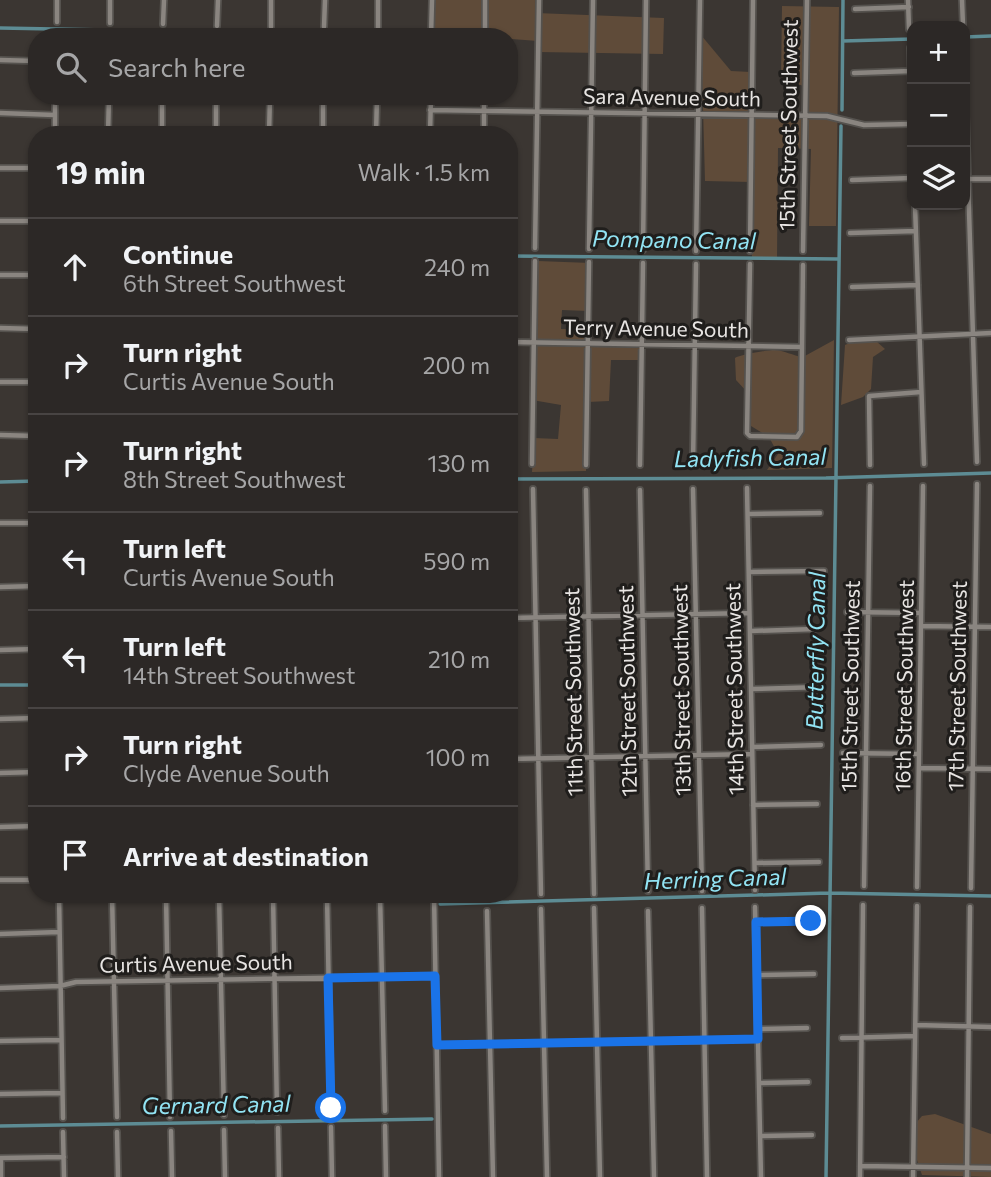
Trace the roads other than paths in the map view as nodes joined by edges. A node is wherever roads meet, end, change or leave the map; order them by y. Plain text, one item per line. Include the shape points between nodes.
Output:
1 (57, 0) edge
2 (110, 0) edge
3 (164, 0) edge
4 (218, 0) edge
5 (271, 0) edge
6 (325, 0) edge
7 (378, 0) edge
8 (432, 0) edge
9 (485, 0) edge
10 (539, 0) edge
11 (593, 0) edge
12 (646, 0) edge
13 (700, 0) edge
14 (754, 0) edge
15 (807, 0) edge
16 (908, 0) edge
17 (962, 0) edge
18 (909, 7) junction
19 (855, 9) dead end
20 (909, 21) edge
21 (963, 21) edge
22 (57, 22) dead end
23 (110, 23) dead end
24 (163, 24) dead end
25 (217, 26) dead end
26 (271, 27) dead end
27 (324, 27) dead end
28 (378, 28) edge
29 (431, 28) edge
30 (485, 28) edge
31 (0, 60) edge
32 (28, 61) edge
33 (907, 71) edge
34 (855, 73) dead end
35 (55, 105) edge
36 (109, 105) edge
37 (162, 105) edge
38 (216, 105) edge
39 (270, 105) edge
40 (323, 105) edge
41 (377, 105) edge
42 (430, 105) edge
43 (484, 105) edge
44 (430, 110) junction
45 (484, 111) junction
46 (537, 112) junction
47 (0, 113) edge
48 (591, 113) junction
49 (645, 113) junction
50 (55, 114) junction
51 (698, 114) junction
52 (752, 115) junction
53 (805, 116) junction
54 (907, 122) edge
55 (55, 126) edge
56 (108, 126) edge
57 (162, 126) edge
58 (216, 126) edge
59 (269, 126) edge
60 (323, 126) edge
61 (376, 126) edge
62 (430, 126) edge
63 (484, 126) edge
64 (0, 168) edge
65 (28, 168) edge
66 (907, 178) edge
67 (991, 178) edge
68 (970, 179) edge
69 (852, 180) dead end
70 (915, 210) edge
71 (967, 210) edge
72 (0, 221) edge
73 (28, 221) edge
74 (916, 231) junction
75 (850, 233) dead end
76 (536, 248) dead end
77 (589, 249) dead end
78 (643, 250) dead end
79 (696, 251) dead end
80 (750, 251) dead end
81 (803, 251) dead end
82 (535, 261) dead end
83 (589, 262) dead end
84 (643, 263) dead end
85 (696, 264) dead end
86 (750, 264) dead end
87 (803, 265) dead end
88 (0, 275) edge
89 (28, 275) edge
90 (918, 285) junction
91 (852, 287) dead end
92 (0, 328) edge
93 (28, 328) edge
94 (991, 333) edge
95 (973, 334) junction
96 (919, 338) junction
97 (849, 340) dead end
98 (518, 342) edge
99 (534, 343) junction
100 (588, 344) junction
101 (641, 344) junction
102 (695, 345) junction
103 (748, 346) junction
104 (802, 346) junction
105 (0, 382) edge
106 (28, 382) edge
107 (921, 392) junction
108 (0, 435) edge
109 (28, 436) edge
110 (977, 462) dead end
111 (532, 464) dead end
112 (640, 464) dead end
113 (924, 464) dead end
114 (586, 465) dead end
115 (693, 465) dead end
116 (870, 465) dead end
117 (977, 484) dead end
118 (870, 486) dead end
119 (923, 486) dead end
120 (747, 488) dead end
121 (533, 489) dead end
122 (694, 489) dead end
123 (586, 490) dead end
124 (640, 490) dead end
125 (820, 513) dead end
126 (748, 514) junction
127 (0, 523) edge
128 (28, 523) edge
129 (824, 571) dead end
130 (749, 572) junction
131 (28, 586) edge
132 (0, 587) edge
133 (848, 612) dead end
134 (868, 612) junction
135 (749, 613) junction
136 (921, 613) junction
137 (696, 614) junction
138 (643, 615) junction
139 (589, 616) junction
140 (535, 617) junction
141 (518, 618) edge
142 (921, 626) junction
143 (975, 627) junction
144 (991, 627) edge
145 (815, 629) dead end
146 (750, 631) junction
147 (28, 649) edge
148 (0, 650) edge
149 (821, 687) dead end
150 (751, 689) junction
151 (0, 719) edge
152 (28, 719) edge
153 (821, 745) dead end
154 (752, 747) junction
155 (843, 753) dead end
156 (752, 754) junction
157 (866, 754) junction
158 (919, 754) junction
159 (699, 755) junction
160 (645, 757) junction
161 (591, 758) junction
162 (518, 759) edge
163 (538, 759) junction
164 (919, 768) junction
165 (973, 768) junction
166 (991, 769) edge
167 (28, 772) edge
168 (0, 773) edge
169 (817, 804) dead end
170 (753, 805) junction
171 (28, 826) edge
172 (0, 827) edge
173 (819, 862) dead end
174 (755, 863) junction
175 (0, 880) edge
176 (28, 880) edge
177 (864, 886) dead end
178 (917, 887) dead end
179 (971, 888) dead end
180 (755, 890) dead end
181 (648, 891) dead end
182 (702, 891) dead end
183 (541, 894) dead end
184 (594, 894) dead end
185 (58, 903) edge
186 (112, 903) edge
187 (166, 903) edge
188 (219, 903) edge
189 (273, 903) edge
190 (327, 903) edge
191 (380, 903) edge
192 (434, 903) edge
193 (863, 905) dead end
194 (917, 906) dead end
195 (755, 907) dead end
196 (970, 907) dead end
197 (594, 908) dead end
198 (702, 908) dead end
199 (541, 909) dead end
200 (487, 911) dead end
201 (648, 911) dead end
202 (811, 921) dead end
203 (756, 922) junction
204 (59, 932) junction
205 (0, 934) edge
206 (814, 974) dead end
207 (757, 975) junction
208 (435, 976) junction
209 (382, 977) junction
210 (328, 978) junction
211 (275, 979) junction
212 (221, 980) junction
213 (167, 981) junction
214 (114, 982) junction
215 (60, 986) junction
216 (0, 988) edge
217 (916, 1025) junction
218 (969, 1026) junction
219 (991, 1027) edge
220 (807, 1028) dead end
221 (758, 1029) junction
222 (915, 1036) junction
223 (842, 1038) dead end
224 (861, 1038) junction
225 (758, 1039) junction
226 (61, 1040) junction
227 (704, 1040) junction
228 (0, 1041) edge
229 (651, 1041) junction
230 (597, 1042) junction
231 (544, 1043) junction
232 (490, 1044) junction
233 (437, 1045) junction
234 (808, 1082) dead end
235 (759, 1083) junction
236 (62, 1093) junction
237 (0, 1094) edge
238 (331, 1108) dead end
239 (385, 1111) dead end
240 (277, 1112) dead end
241 (224, 1115) dead end
242 (170, 1116) dead end
243 (117, 1117) dead end
244 (63, 1118) dead end
245 (384, 1126) dead end
246 (331, 1127) dead end
247 (278, 1128) dead end
248 (224, 1130) dead end
249 (63, 1132) dead end
250 (117, 1132) dead end
251 (171, 1132) dead end
252 (812, 1135) dead end
253 (760, 1136) junction
254 (64, 1157) junction
255 (0, 1158) edge
256 (860, 1166) junction
257 (913, 1167) junction
258 (967, 1167) junction
259 (991, 1168) edge
260 (1, 1177) edge
261 (64, 1177) edge
262 (118, 1177) edge
263 (172, 1177) edge
264 (225, 1177) edge
265 (279, 1177) edge
266 (332, 1177) edge
267 (386, 1177) edge
268 (439, 1177) edge
269 (493, 1177) edge
270 (547, 1177) edge
271 (600, 1177) edge
272 (654, 1177) edge
273 (707, 1177) edge
274 (761, 1177) edge
275 (860, 1177) edge
276 (913, 1177) edge
277 (967, 1177) edge

1 - 22 street
2 - 23 street
3 - 24 street
4 - 25 street
5 - 26 street
6 - 27 street
7 - 28 street
8 - 29 street
9 - 30 street
10 - 46 street
11 - 48 street
12 - 49 street
13 - 51 street
14 - 52 street
15 - 53 street, 15th Street Southwest
16 - 18 street
17 - 21 street
18 - 19 street
18 - 20 street
31 - 32 street
33 - 34 street
35 - 50 street
36 - 56 street
37 - 57 street
38 - 58 street
39 - 59 street
40 - 60 street
41 - 61 street
42 - 44 street
43 - 45 street
44 - 45 street, Sara Avenue South
44 - 62 street
45 - 46 street, Sara Avenue South
45 - 63 street
46 - 48 street, Sara Avenue South
46 - 76 street
47 - 50 street
48 - 49 street, Sara Avenue South
48 - 77 street
49 - 51 street, Sara Avenue South
49 - 78 street
50 - 55 street
51 - 52 street, Sara Avenue South
51 - 79 street
52 - 53 street, Sara Avenue South
52 - 80 street
53 - 54 street, Sara Avenue South via 840,117 864,125
53 - 81 street, 15th Street Southwest
64 - 65 street
66 - 69 street
67 - 68 street
70 - 74 street
71 - 95 street
72 - 73 street
74 - 75 street
74 - 90 street
82 - 99 street
83 - 100 street
84 - 101 street
85 - 102 street
86 - 103 street
87 - 104 street
88 - 89 street
90 - 91 street
90 - 96 street
92 - 93 street
94 - 95 street
95 - 96 street
95 - 110 street
96 - 97 street
96 - 107 street
98 - 99 street, Terry Avenue South
99 - 100 street, Terry Avenue South
99 - 111 street
100 - 101 street, Terry Avenue South
100 - 114 street
101 - 102 street, Terry Avenue South
101 - 112 street
102 - 103 street, Terry Avenue South
102 - 115 street
103 - 104 street, Terry Avenue South
103 - 104 street via 750,436 797,437 801,431
105 - 106 street
107 - 113 street
107 - 116 street via 869,397
108 - 109 street
117 - 143 street, 17th Street Southwest
118 - 134 street, 15th Street Southwest
119 - 136 street, 16th Street Southwest
120 - 126 street, 14th Street Southwest
121 - 140 street
122 - 137 street, 13th Street Southwest
123 - 139 street, 11th Street Southwest
124 - 138 street, 12th Street Southwest
125 - 126 street
126 - 130 street, 14th Street Southwest
127 - 128 street
129 - 130 street
130 - 135 street, 14th Street Southwest
131 - 132 street
133 - 134 street
134 - 136 street
134 - 157 street, 15th Street Southwest
135 - 137 street
135 - 146 street, 14th Street Southwest
136 - 142 street, 16th Street Southwest
137 - 138 street
137 - 159 street, 13th Street Southwest
138 - 139 street
138 - 160 street, 12th Street Southwest
139 - 140 street
139 - 161 street, 11th Street Southwest
140 - 141 street
140 - 163 street
142 - 143 street
142 - 158 street, 16th Street Southwest
143 - 144 street
143 - 165 street, 17th Street Southwest
145 - 146 street
146 - 150 street, 14th Street Southwest
147 - 148 street
149 - 150 street
150 - 154 street, 14th Street Southwest
151 - 152 street
153 - 154 street
154 - 156 street, 14th Street Southwest
155 - 157 street
156 - 159 street
156 - 170 street, 14th Street Southwest
157 - 158 street
157 - 177 street, 15th Street Southwest
158 - 164 street, 16th Street Southwest
159 - 160 street
159 - 182 street, 13th Street Southwest
160 - 161 street
160 - 181 street, 12th Street Southwest
161 - 163 street
161 - 184 street, 11th Street Southwest
162 - 163 street
163 - 183 street
164 - 165 street
164 - 178 street, 16th Street Southwest
165 - 166 street
165 - 179 street, 17th Street Southwest
167 - 168 street
169 - 170 street
170 - 174 street, 14th Street Southwest
171 - 172 street
173 - 174 street
174 - 180 street, 14th Street Southwest
175 - 176 street
185 - 204 street
186 - 214 street
187 - 213 street
188 - 212 street
189 - 211 street
190 - 210 street
191 - 209 street
192 - 208 street
193 - 224 street
194 - 217 street
195 - 203 street
196 - 218 street
197 - 230 street
198 - 227 street
199 - 231 street
200 - 232 street
201 - 229 street
202 - 203 street
203 - 207 street
204 - 205 street
204 - 215 street
206 - 207 street
207 - 221 street
208 - 209 street, Curtis Avenue South
208 - 233 street
209 - 210 street, Curtis Avenue South
209 - 239 street
210 - 211 street, Curtis Avenue South
210 - 238 street
211 - 212 street, Curtis Avenue South
211 - 240 street
212 - 213 street, Curtis Avenue South
212 - 241 street
213 - 214 street, Curtis Avenue South
213 - 242 street
214 - 215 street, Curtis Avenue South
214 - 243 street
215 - 216 street, Curtis Avenue South
215 - 226 street
217 - 218 street
217 - 222 street
218 - 219 street
218 - 258 street
220 - 221 street
221 - 225 street
222 - 224 street
222 - 257 street
223 - 224 street
224 - 256 street
225 - 227 street
225 - 235 street
226 - 228 street
226 - 236 street
227 - 229 street
227 - 273 street
229 - 230 street
229 - 272 street
230 - 231 street
230 - 271 street
231 - 232 street
231 - 270 street
232 - 233 street
232 - 269 street
233 - 268 street
234 - 235 street
235 - 253 street
236 - 237 street
236 - 244 street
245 - 267 street
246 - 266 street
247 - 265 street
248 - 264 street
249 - 254 street
250 - 262 street
251 - 263 street
252 - 253 street
253 - 274 street
254 - 255 street
254 - 261 street
255 - 260 street
256 - 257 street
256 - 275 street
257 - 258 street
257 - 276 street
258 - 259 street
258 - 277 street

